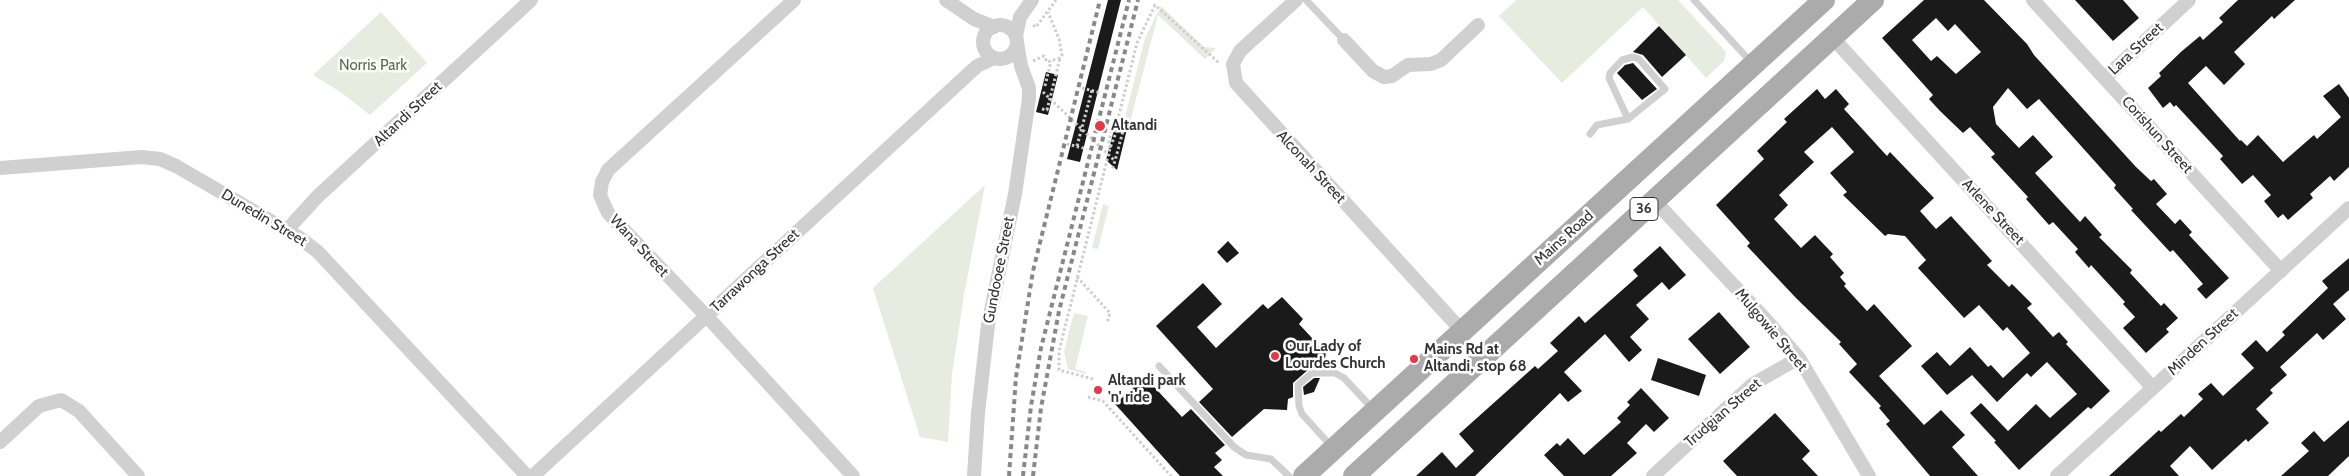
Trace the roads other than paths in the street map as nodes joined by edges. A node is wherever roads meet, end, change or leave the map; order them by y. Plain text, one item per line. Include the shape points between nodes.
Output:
1 (531, 0) edge
2 (794, 0) edge
3 (946, 0) edge
4 (1032, 0) edge
5 (1296, 0) edge
6 (1306, 0) edge
7 (1694, 0) edge
8 (1824, 0) edge
9 (1873, 0) edge
10 (2033, 0) edge
11 (2189, 0) edge
12 (1020, 17) junction
13 (1478, 25) dead end
14 (1832, 38) junction
15 (1017, 39) junction
16 (1344, 40) joint
17 (994, 42) junction
18 (1754, 65) junction
19 (1021, 66) junction
20 (2105, 78) junction
21 (1628, 119) junction
22 (1590, 134) dead end
23 (0, 168) edge
24 (1654, 200) junction
25 (2349, 208) edge
26 (287, 230) junction
27 (2281, 270) junction
28 (706, 316) junction
29 (1462, 331) junction
30 (1799, 358) junction
31 (1159, 366) dead end
32 (2153, 388) junction
33 (1374, 411) junction
34 (0, 442) edge
35 (1334, 449) junction
36 (138, 476) edge
37 (527, 476) edge
38 (532, 476) edge
39 (853, 476) edge
40 (974, 476) edge
41 (1289, 476) edge
42 (1304, 476) edge
43 (1354, 476) edge
44 (1653, 476) edge
45 (1869, 476) edge
46 (2057, 476) edge

1 - 26 street, Altandi Street via 317,197
2 - 28 street, Wana Street via 613,166 602,182 602,202 608,214
3 - 17 street via 974,19
4 - 12 street, Gundooee Street
5 - 29 street, Alconah Street via 1236,58 1233,71 1239,89
6 - 16 lane
7 - 18 lane
8 - 18 main road, Mains Road / 36
9 - 14 main road, 36
10 - 20 street, Corishun Street
11 - 20 street, Lara Street
12 - 15 street, Gundooee Street
12 - 17 street, Gundooee Street
13 - 16 street via 1441,60 1408,65 1392,76 1384,77 1373,71
14 - 24 main road, 36
14 - 32 street, Arlene Street
15 - 17 street, Tarrawonga Street via 1016,49
15 - 17 street via 1007,27
15 - 19 street, Gundooee Street
17 - 19 street
17 - 28 street, Tarrawonga Street via 977,66
18 - 29 main road, Mains Road / 36
19 - 40 street, Gundooee Street via 1029,88 1029,105 1015,194 988,325
20 - 27 street, Corishun Street
21 - 21 lane via 1609,78 1622,60 1633,57 1639,59 1665,89
21 - 22 lane via 1597,125
23 - 26 street, Dunedin Street via 134,157 160,159
24 - 30 street, Mulgowie Street
24 - 43 main road, 36
25 - 27 street, Minden Street
26 - 37 street, Dunedin Street via 324,258
27 - 32 street, Minden Street
28 - 38 street, Tarrawonga Street
28 - 39 street, Wana Street
29 - 33 main road, Mains Road / 36
30 - 44 street, Trudgian Street via 1753,384
30 - 45 street, Mulgowie Street
31 - 41 lane via 1234,447 1246,455 1271,459
32 - 46 street, Minden Street
33 - 35 main road, Mains Road / 36
33 - 35 lane via 1344,378 1335,373 1312,373 1298,385 1302,414
34 - 36 street via 39,406 61,400 79,411
35 - 42 main road, Mains Road / 36

